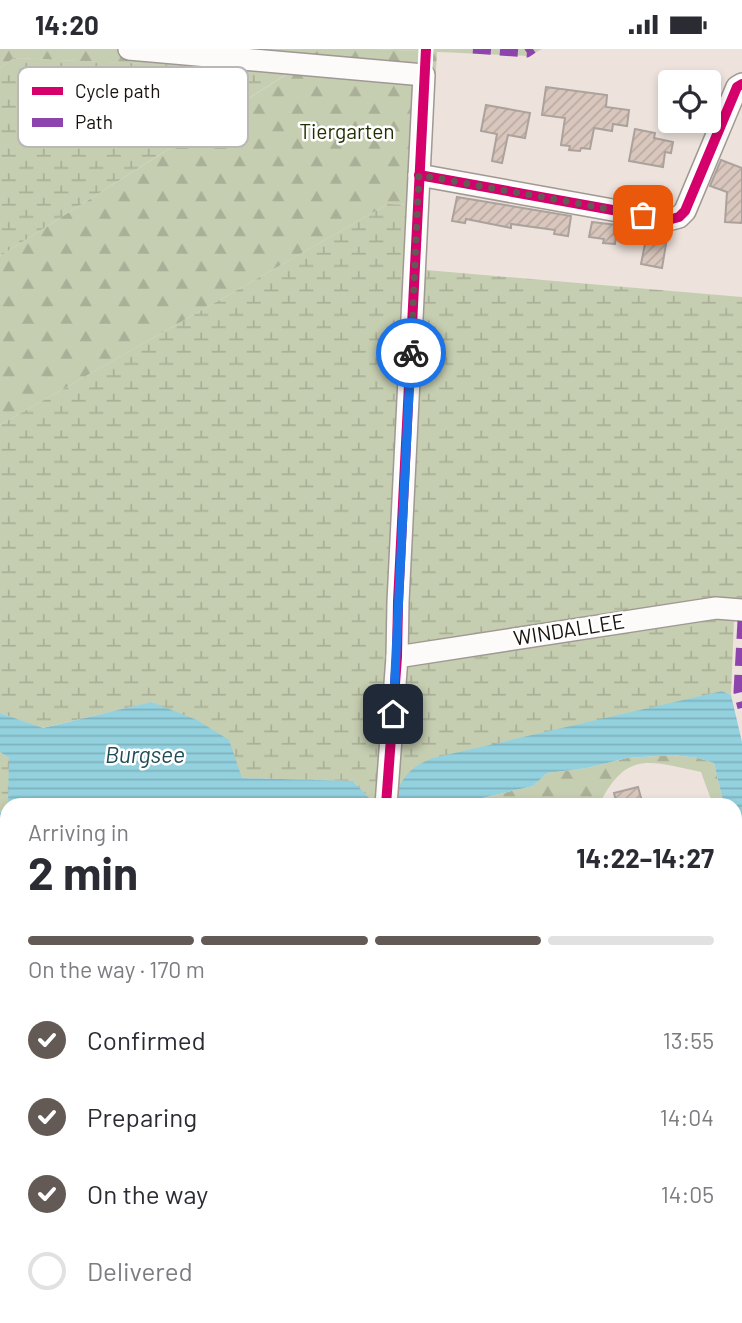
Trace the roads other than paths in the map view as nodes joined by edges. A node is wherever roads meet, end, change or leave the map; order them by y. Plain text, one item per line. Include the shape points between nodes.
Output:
1 (129, 49) edge
2 (742, 84) edge
3 (419, 175) junction
4 (742, 610) edge
5 (397, 657) junction
6 (387, 798) edge

1 - 3 street via 424,75
2 - 3 street via 679,217 668,219
3 - 5 street
4 - 5 street, WINDALLEE via 716,608
5 - 6 street

